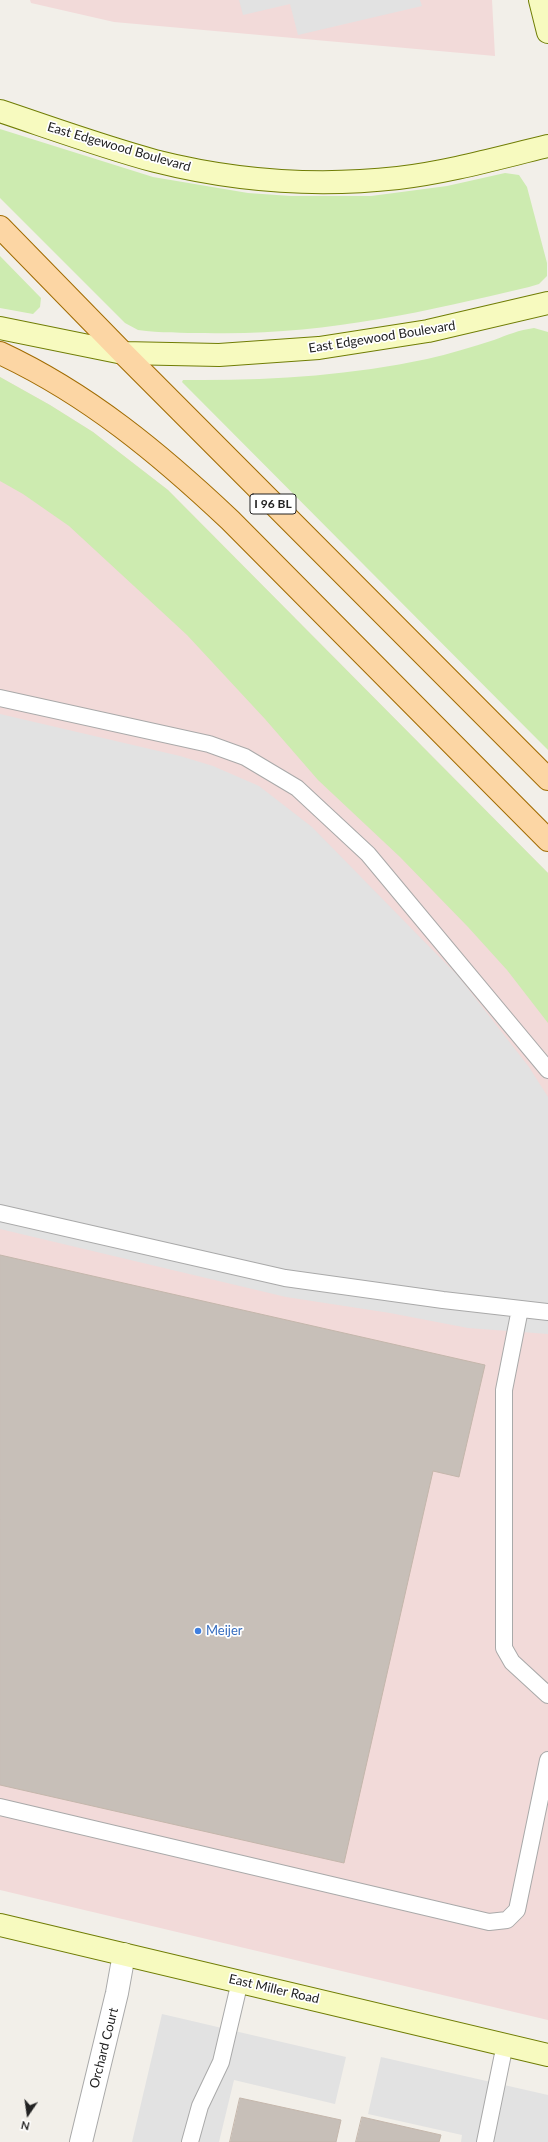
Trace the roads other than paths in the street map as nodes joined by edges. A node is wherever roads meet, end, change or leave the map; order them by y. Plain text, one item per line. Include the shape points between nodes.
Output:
1 (540, 0) edge
2 (548, 32) edge
3 (0, 111) edge
4 (548, 146) edge
5 (0, 227) edge
6 (548, 303) edge
7 (0, 328) edge
8 (0, 353) edge
9 (123, 353) junction
10 (0, 698) edge
11 (548, 779) edge
12 (548, 840) edge
13 (548, 1070) edge
14 (0, 1213) edge
15 (520, 1309) junction
16 (548, 1312) edge
17 (548, 1695) edge
18 (548, 1760) edge
19 (0, 1807) edge
20 (0, 1925) edge
21 (124, 1954) junction
22 (240, 1981) junction
23 (505, 2044) junction
24 (548, 2055) edge
25 (81, 2142) edge
26 (190, 2142) edge
27 (485, 2142) edge

1 - 2 main road
3 - 4 main road, East Edgewood Boulevard via 155,160 225,175 272,180 324,182 396,178 450,170
5 - 9 main road, I 96 BL
6 - 9 main road, East Edgewood Boulevard via 428,331 319,348 219,355
7 - 9 main road, East Edgewood Boulevard
8 - 12 main road, I 96 BL via 37,371 101,410 188,480
9 - 11 main road, I 96 BL
10 - 13 lane via 209,744 245,757 297,788 368,854
14 - 15 lane via 285,1278
15 - 16 lane
15 - 17 lane via 504,1390 504,1648 512,1662
18 - 19 lane via 517,1910 507,1920 490,1922
20 - 21 main road, East Miller Road
21 - 22 main road, East Miller Road
21 - 25 street, Orchard Court
22 - 23 main road, East Miller Road
22 - 26 lane via 221,2062 200,2106
23 - 24 main road, East Miller Road
23 - 27 lane

